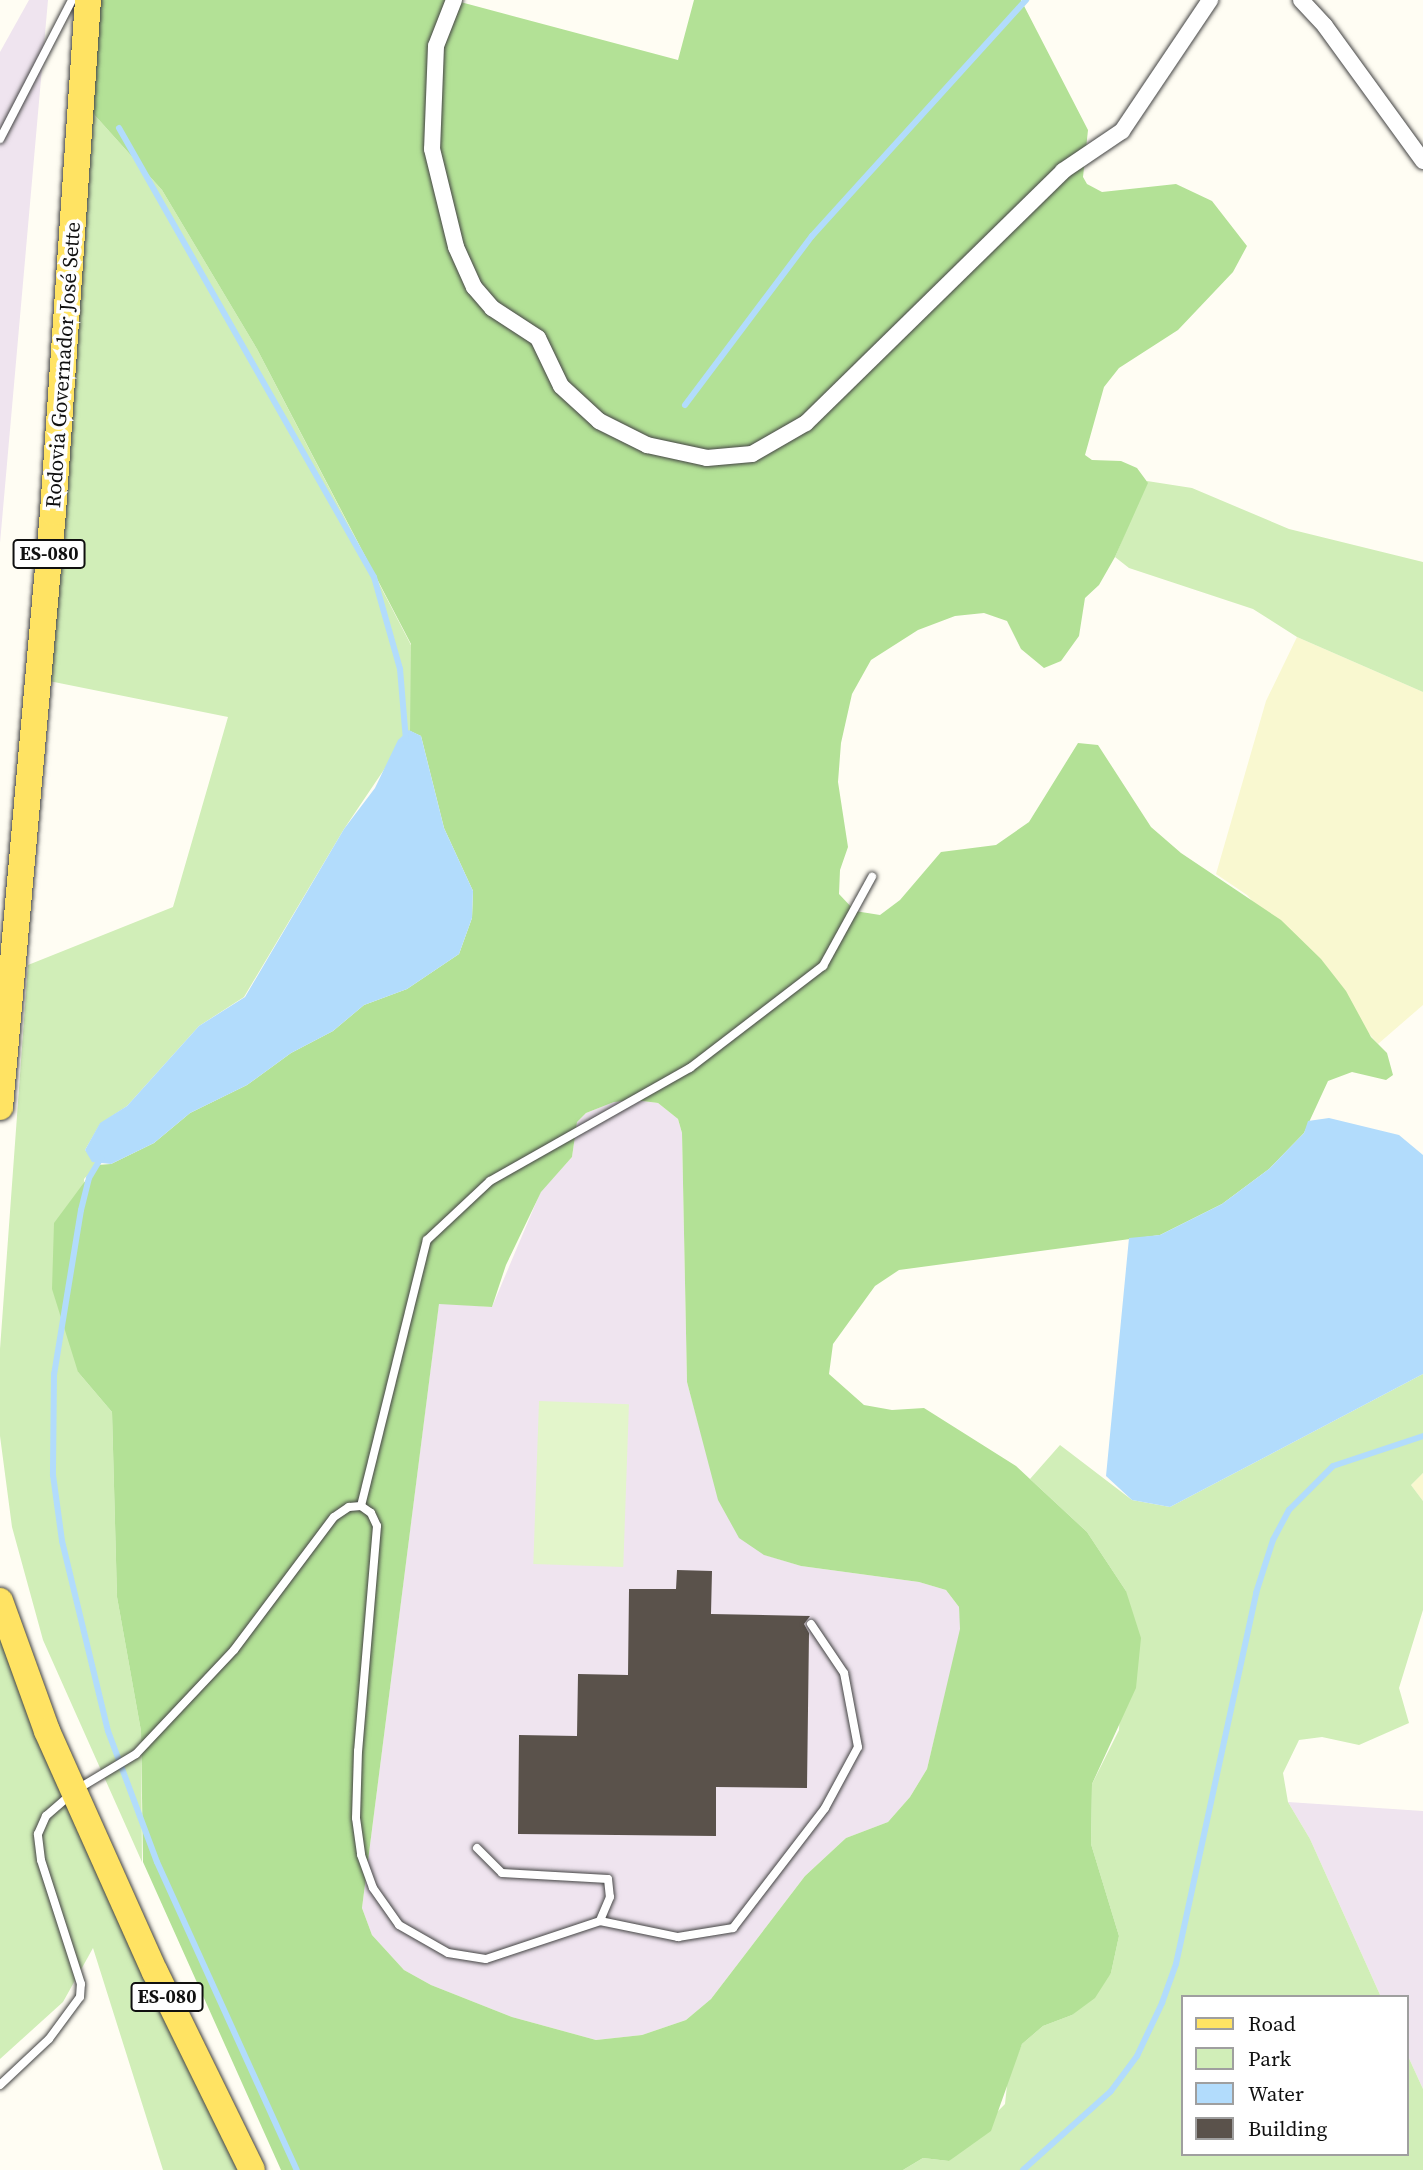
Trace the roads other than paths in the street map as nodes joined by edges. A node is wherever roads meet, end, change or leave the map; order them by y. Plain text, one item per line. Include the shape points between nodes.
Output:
1 (72, 0) edge
2 (88, 0) edge
3 (454, 0) edge
4 (1210, 0) edge
5 (1301, 0) edge
6 (0, 139) edge
7 (1423, 161) edge
8 (872, 877) dead end
9 (0, 1107) edge
10 (361, 1506) junction
11 (0, 1601) edge
12 (811, 1624) dead end
13 (76, 1790) junction
14 (477, 1848) dead end
15 (600, 1920) junction
16 (0, 2085) edge
17 (252, 2170) edge

1 - 6 lane
2 - 9 main road, Rodovia Governador José Sette / ES-080 via 53,512
3 - 4 street via 436,46 432,149 456,247 474,287 492,308 538,338 561,386 600,421 647,445 707,458 752,454 806,423 1063,171 1122,131
5 - 7 street
8 - 10 lane via 823,966 690,1068 490,1181 427,1240
10 - 13 lane via 349,1507 334,1517 234,1650 129,1758
10 - 15 lane via 377,1525 356,1818 361,1856 373,1888 399,1925 448,1954 486,1959
11 - 13 main road, ES-080 via 47,1731
12 - 15 lane via 844,1672 858,1747 825,1808 733,1928 678,1937
13 - 16 lane via 46,1816 38,1834 40,1860 81,1984 80,1997 48,2039
13 - 17 main road, ES-080 via 155,1972
14 - 15 lane via 502,1873 608,1879 610,1897

